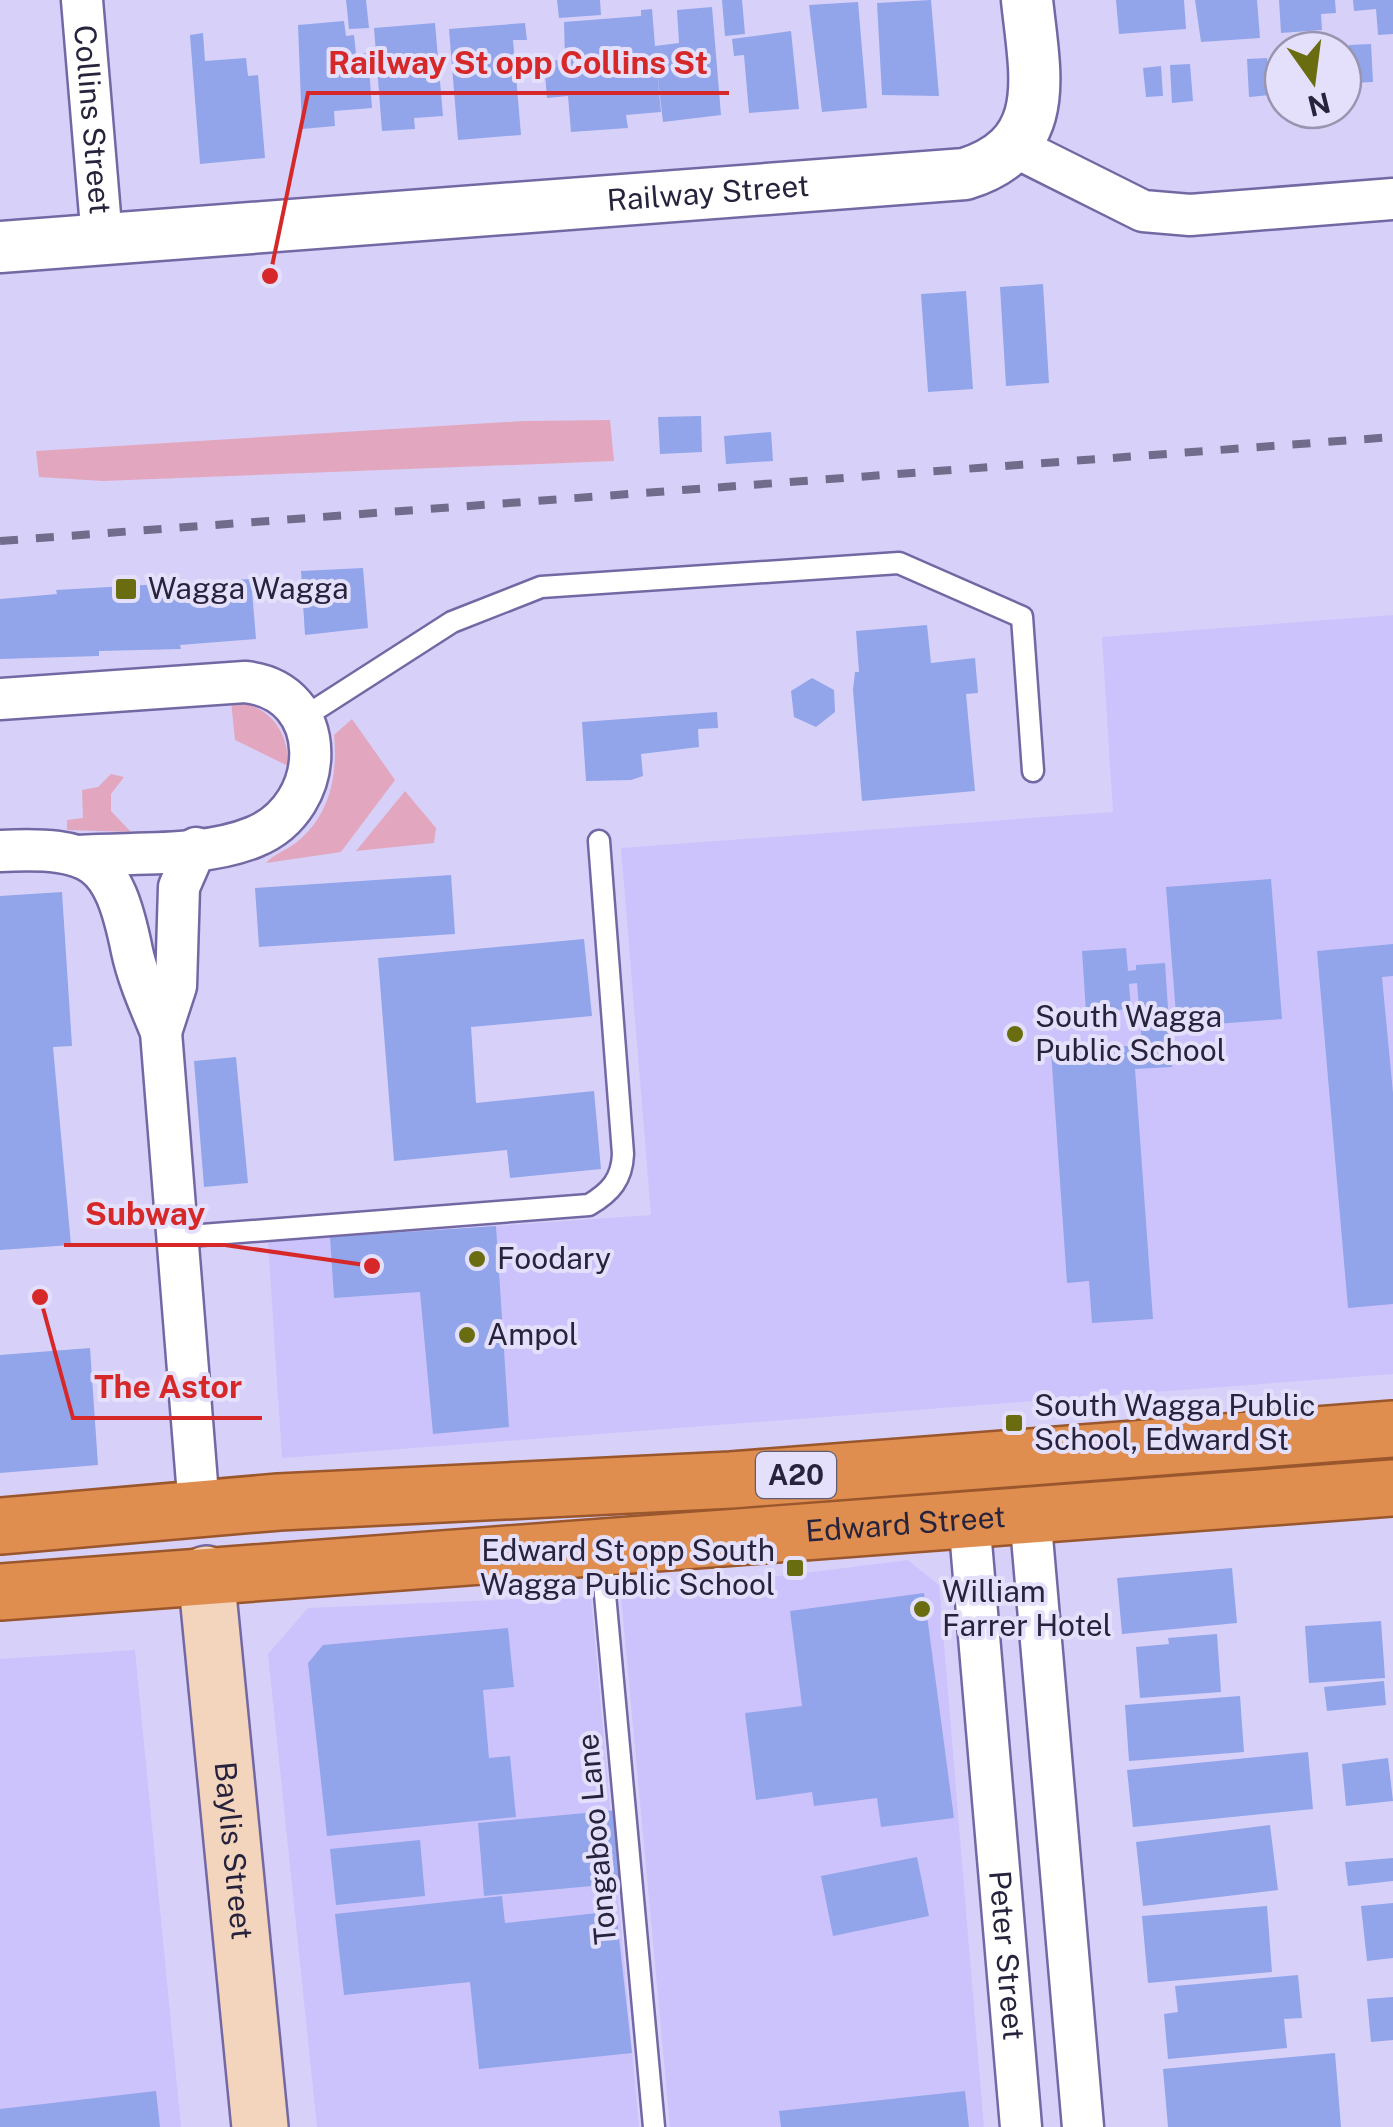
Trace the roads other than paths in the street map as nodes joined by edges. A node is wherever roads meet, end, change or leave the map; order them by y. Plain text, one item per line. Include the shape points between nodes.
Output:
1 (82, 0) edge
2 (1027, 0) edge
3 (1014, 147) junction
4 (1393, 200) edge
5 (102, 239) junction
6 (0, 247) edge
7 (0, 699) edge
8 (301, 719) junction
9 (1033, 772) dead end
10 (599, 841) dead end
11 (196, 848) junction
12 (0, 851) edge
13 (79, 856) junction
14 (161, 1032) junction
15 (176, 1237) junction
16 (1393, 1429) edge
17 (1393, 1488) edge
18 (199, 1508) junction
19 (1030, 1514) junction
20 (970, 1519) junction
21 (0, 1526) edge
22 (601, 1546) junction
23 (206, 1574) junction
24 (0, 1592) edge
25 (1058, 1838) junction
26 (997, 1844) junction
27 (1077, 2060) junction
28 (1016, 2065) junction
29 (260, 2127) edge
30 (654, 2127) edge
31 (1021, 2127) edge
32 (1083, 2127) edge

1 - 5 street, Collins Street
2 - 3 street via 1034,98 1028,126
3 - 4 street via 1143,211 1190,214
3 - 5 street, Railway Street via 994,165 936,178
5 - 6 street, Railway Street
7 - 8 street via 244,682 276,693
8 - 9 lane via 452,622 541,587 899,563 1022,618
8 - 11 street via 310,772 294,808 254,838
10 - 15 lane via 623,1154 617,1182 604,1196 589,1205
11 - 13 street
11 - 14 street via 179,888 176,986
12 - 13 street
13 - 14 street via 118,892
14 - 15 street
15 - 18 street
16 - 18 highway, Edward Street / A20 via 751,1478
17 - 19 highway, Edward Street / A20
18 - 21 highway, Edward Street / A20
18 - 23 highway
19 - 20 highway, Edward Street / A20
19 - 25 street, Peter Street
20 - 22 highway, Edward Street / A20
20 - 26 street, Peter Street
22 - 23 highway, Edward Street / A20
22 - 30 lane, Tongaboo Lane
23 - 24 highway, Edward Street / A20
23 - 29 main road, Baylis Street
25 - 26 street, Peter Street
25 - 27 street, Peter Street
26 - 28 street, Peter Street
27 - 28 street, Peter Street
27 - 32 street, Peter Street
28 - 31 street, Peter Street

